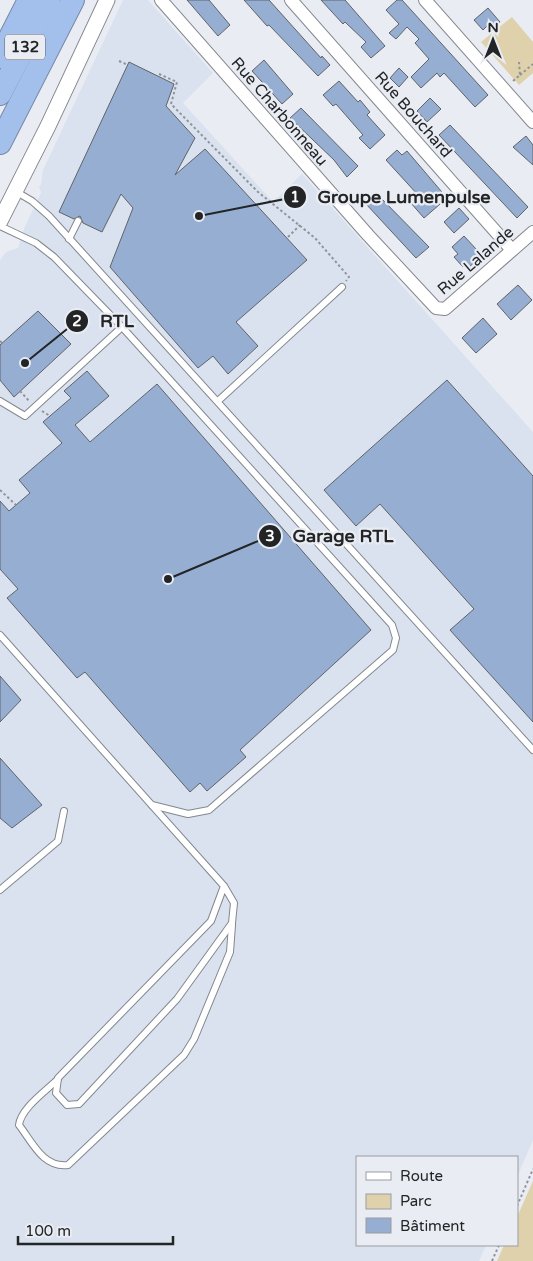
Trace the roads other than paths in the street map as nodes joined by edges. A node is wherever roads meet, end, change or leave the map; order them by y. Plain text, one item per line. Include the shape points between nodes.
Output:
1 (29, 0) edge
2 (49, 0) edge
3 (61, 0) edge
4 (74, 0) edge
5 (107, 0) edge
6 (161, 0) edge
7 (291, 0) edge
8 (425, 0) edge
9 (0, 57) edge
10 (0, 94) edge
11 (0, 119) edge
12 (533, 122) edge
13 (0, 143) edge
14 (16, 191) junction
15 (0, 221) edge
16 (78, 221) dead end
17 (0, 226) edge
18 (533, 232) edge
19 (69, 239) junction
20 (512, 250) junction
21 (342, 287) road end
22 (436, 308) joint
23 (122, 327) junction
24 (0, 401) edge
25 (218, 401) junction
26 (0, 635) edge
27 (533, 750) edge
28 (151, 804) junction
29 (64, 811) dead end
30 (224, 886) junction
31 (0, 890) edge
32 (232, 923) junction
33 (58, 1078) junction

1 - 9 highway
2 - 10 highway, 132
3 - 11 highway
4 - 13 highway
5 - 14 street
6 - 22 street, Rue Charbonneau via 368,236
7 - 20 street, Rue Bouchard
8 - 12 street
14 - 15 street
14 - 19 lane via 32,200
16 - 19 lane
17 - 23 lane via 48,252
18 - 20 street, Rue Lalande
19 - 25 lane
20 - 22 street, Rue Lalande via 445,309
21 - 25 lane
23 - 24 lane via 25,416
23 - 28 lane via 392,625 396,638 394,650 209,810 188,814
25 - 27 lane
26 - 28 lane
28 - 30 lane
29 - 31 lane via 58,840
30 - 32 lane via 234,903
30 - 33 lane via 211,922
32 - 33 lane via 177,999 79,1104 67,1105 56,1093
32 - 33 lane via 230,952 194,1039 184,1055 68,1165 59,1166 47,1162 19,1125 25,1111

